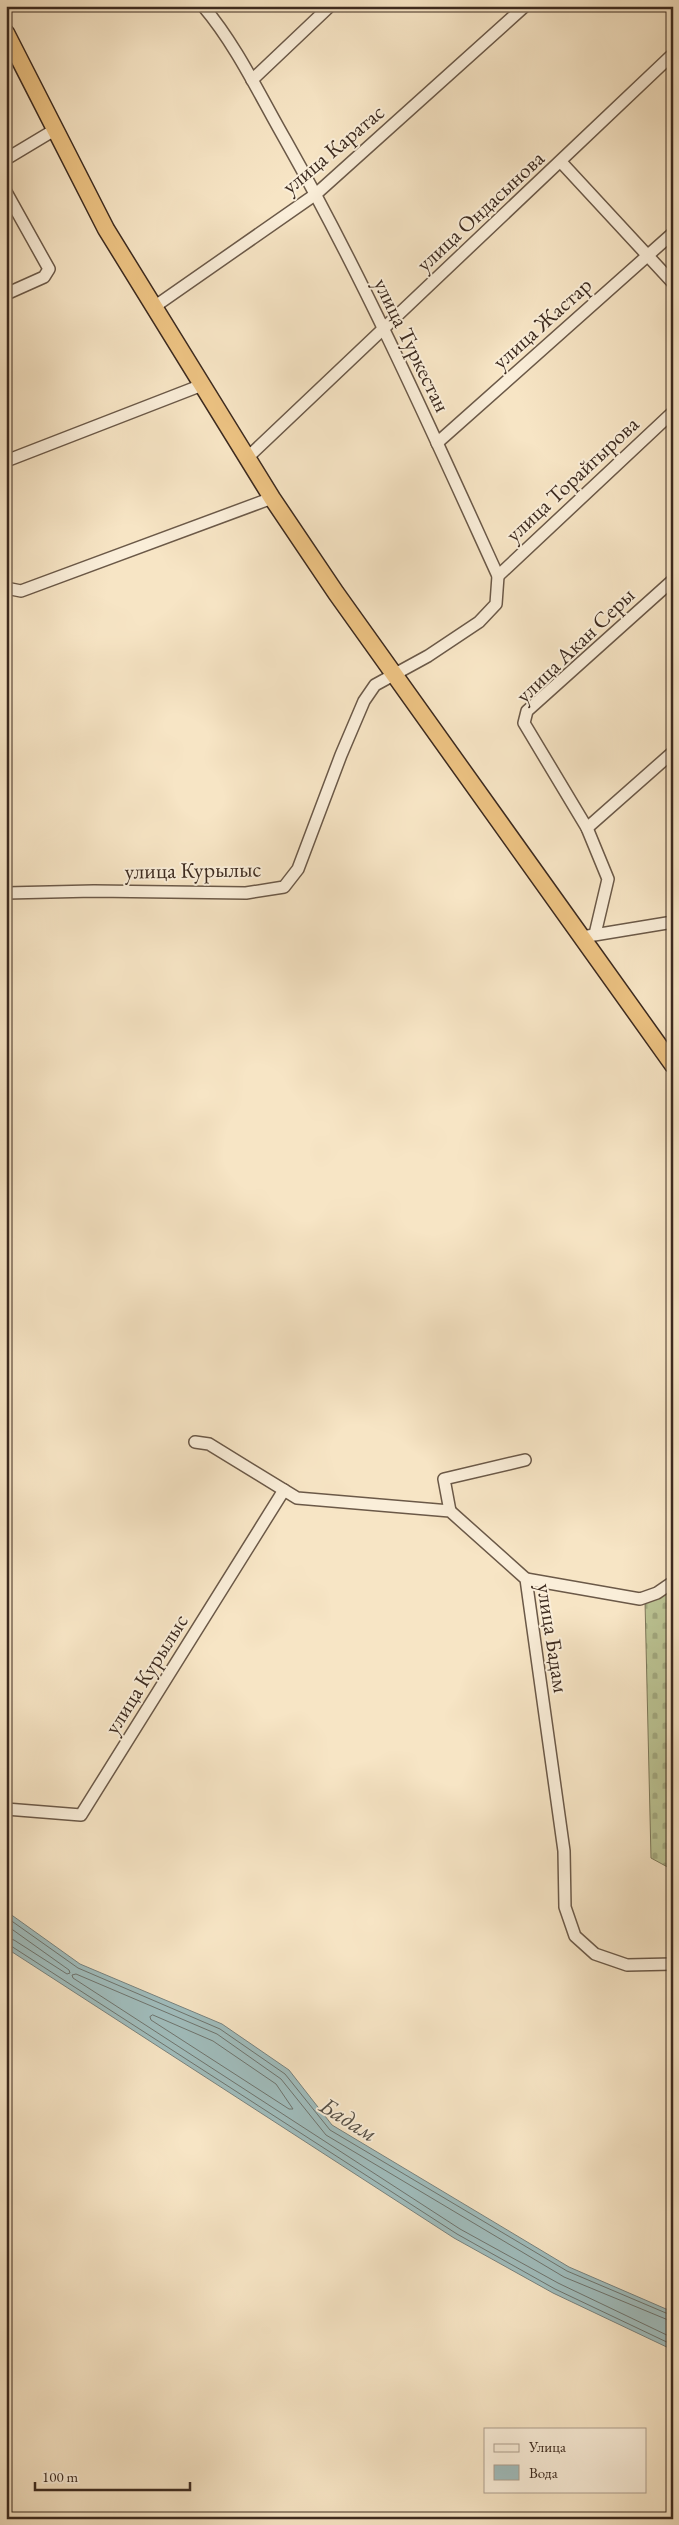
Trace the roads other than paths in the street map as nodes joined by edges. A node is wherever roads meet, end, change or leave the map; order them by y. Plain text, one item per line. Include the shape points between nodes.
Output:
1 (203, 6) edge
2 (330, 6) edge
3 (525, 6) edge
4 (6, 33) edge
5 (673, 54) edge
6 (252, 80) junction
7 (56, 129) junction
8 (6, 159) edge
9 (560, 162) junction
10 (6, 192) edge
11 (316, 194) junction
12 (673, 232) edge
13 (647, 255) junction
14 (673, 283) edge
15 (6, 294) edge
16 (154, 307) junction
17 (383, 330) junction
18 (202, 385) junction
19 (673, 412) edge
20 (437, 443) junction
21 (247, 458) junction
22 (6, 461) edge
23 (272, 498) junction
24 (498, 576) junction
25 (673, 580) edge
26 (6, 588) edge
27 (395, 674) junction
28 (673, 752) edge
29 (586, 828) junction
30 (6, 893) edge
31 (673, 922) edge
32 (588, 935) junction
33 (673, 1065) edge
34 (195, 1442) dead end
35 (525, 1460) dead end
36 (284, 1490) junction
37 (450, 1510) junction
38 (526, 1578) junction
39 (673, 1582) edge
40 (6, 1809) edge
41 (673, 1964) edge

1 - 6 street, улица Туркестан
2 - 6 street
3 - 11 street, улица Каратас
4 - 7 highway
5 - 9 street, улица Ондасынова
6 - 11 street, улица Туркестан
7 - 8 street
7 - 16 highway via 106,229
9 - 13 street
9 - 17 street, улица Ондасынова
10 - 15 street via 49,269 44,277
11 - 16 street, улица Каратас
11 - 17 street, улица Туркестан
12 - 13 street, улица Жастар
13 - 14 street
13 - 20 street, улица Жастар
16 - 18 highway
17 - 20 street, улица Туркестан
17 - 21 street, улица Ондасынова
18 - 21 highway
18 - 22 street
19 - 24 street, улица Торайгырова
20 - 24 street, улица Туркестан
21 - 23 highway
23 - 26 street via 21,591
23 - 27 highway
24 - 27 street, улица Туркестан via 496,604 479,622
25 - 29 street, улица Акан Серы via 527,711 524,723
27 - 30 street, улица Курылыс via 375,685 364,701 298,869 284,888 246,893
27 - 32 highway
28 - 29 street
29 - 32 street, улица Акан Серы via 608,879
31 - 32 street
32 - 33 highway
34 - 36 street via 209,1444
35 - 37 street via 444,1479
36 - 37 street via 297,1498
36 - 40 street, улица Курылыс via 81,1815
37 - 38 street, улица Бадам
38 - 39 street via 640,1599
38 - 41 street, улица Бадам via 564,1851 566,1907 575,1936 595,1954 627,1965

